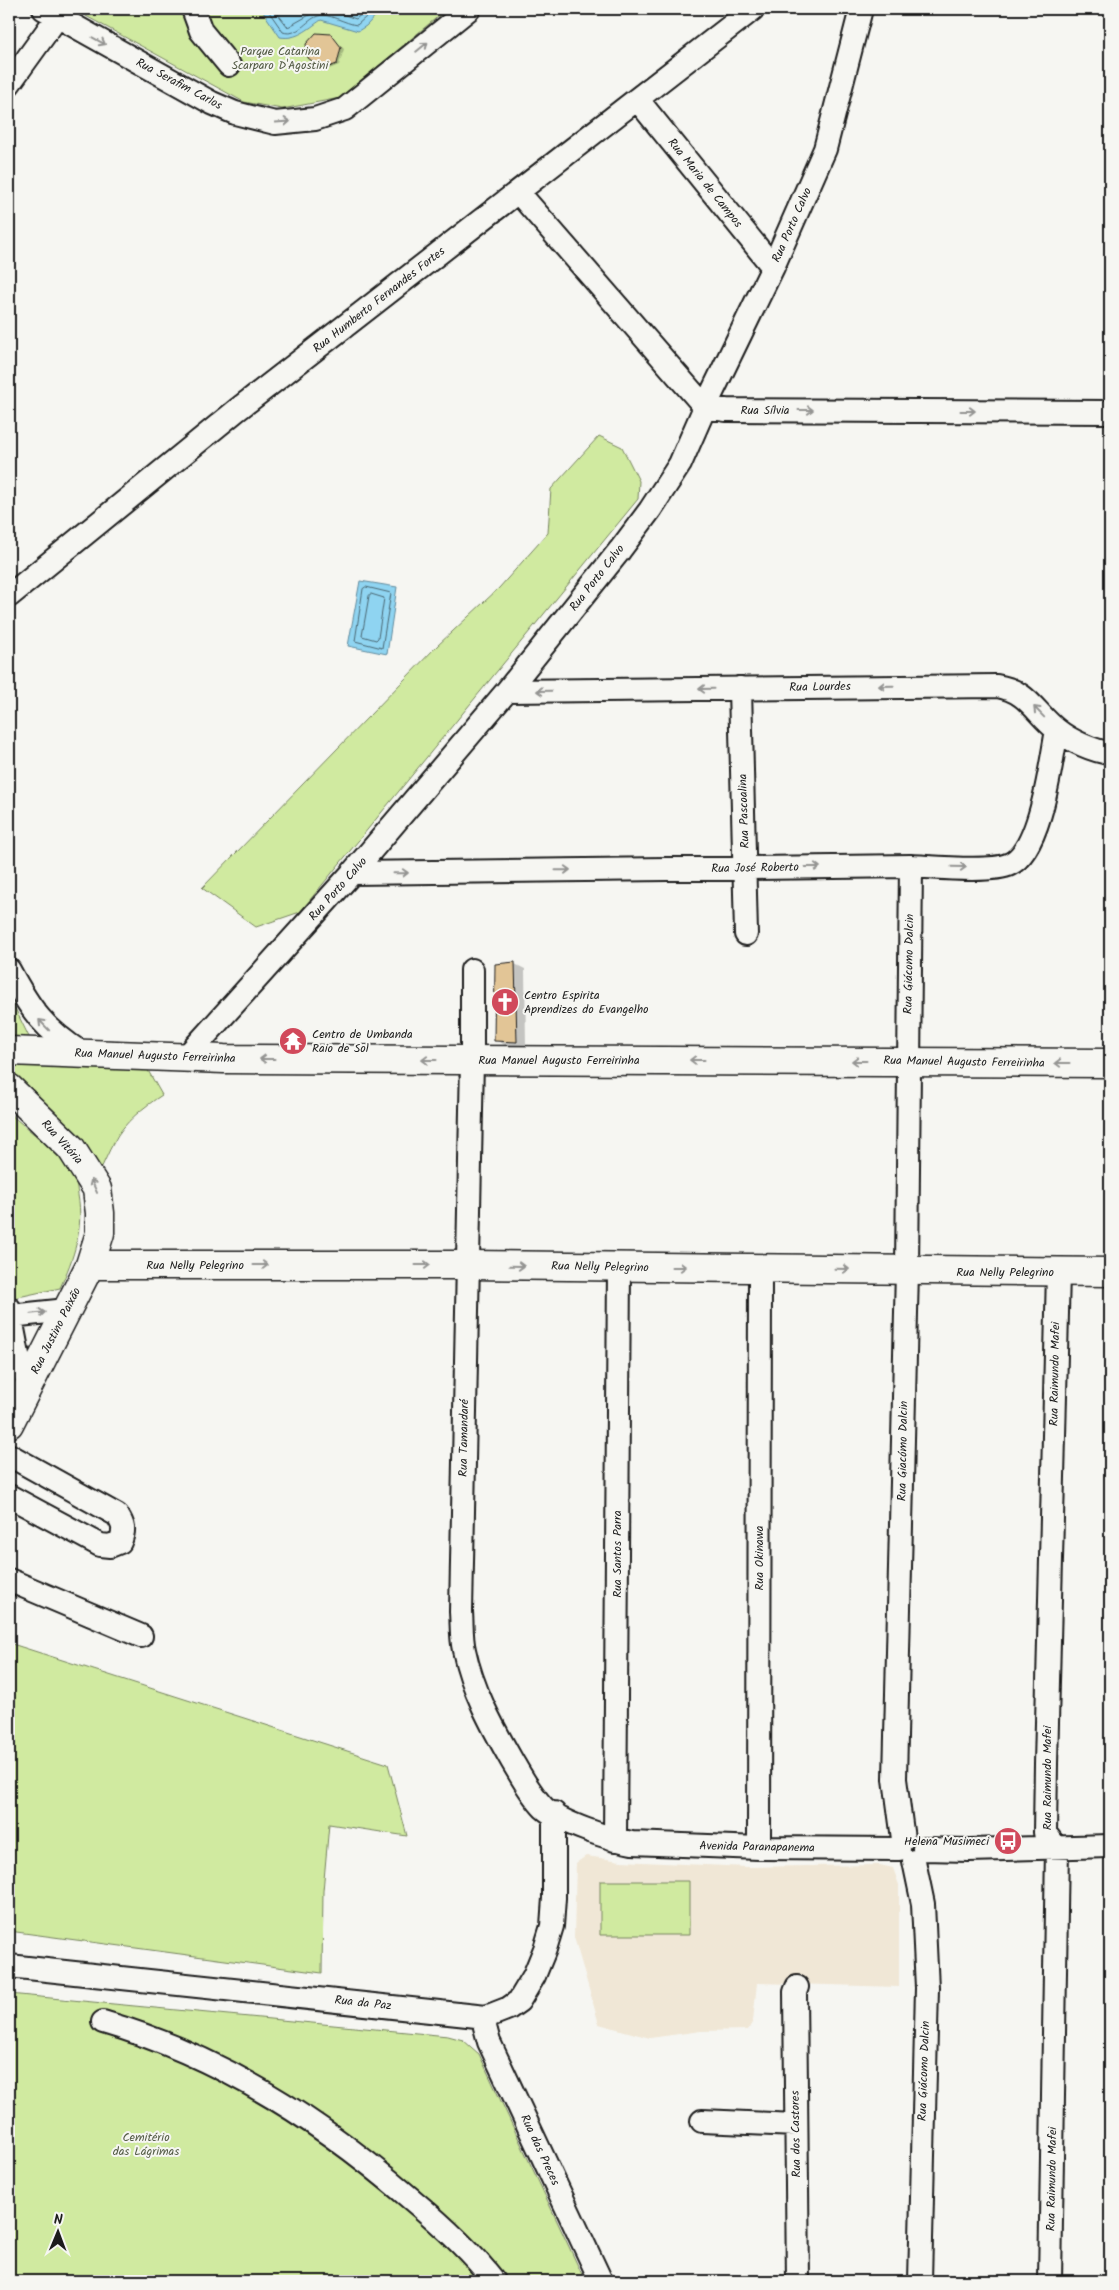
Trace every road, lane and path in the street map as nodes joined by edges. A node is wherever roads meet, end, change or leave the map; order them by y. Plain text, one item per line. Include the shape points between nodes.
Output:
1 (194, 9) edge
2 (469, 9) edge
3 (753, 9) edge
4 (861, 9) edge
5 (54, 12) edge
6 (230, 65) dead end
7 (9, 84) edge
8 (637, 98) junction
9 (518, 192) junction
10 (773, 267) junction
11 (705, 407) junction
12 (1110, 412) edge
13 (9, 596) edge
14 (740, 688) junction
15 (507, 691) junction
16 (1056, 730) junction
17 (1110, 753) edge
18 (911, 866) junction
19 (745, 868) junction
20 (352, 873) junction
21 (746, 934) dead end
22 (9, 970) edge
23 (472, 970) dead end
24 (9, 1051) edge
25 (83, 1054) junction
26 (186, 1057) junction
27 (472, 1060) junction
28 (908, 1061) junction
29 (1110, 1063) edge
30 (9, 1088) edge
31 (90, 1265) junction
32 (468, 1265) junction
33 (620, 1267) junction
34 (760, 1268) junction
35 (907, 1270) junction
36 (1058, 1272) junction
37 (1110, 1272) edge
38 (67, 1310) junction
39 (9, 1312) edge
40 (11, 1339) edge
41 (29, 1385) junction
42 (9, 1424) edge
43 (9, 1455) edge
44 (9, 1496) edge
45 (9, 1580) edge
46 (141, 1636) dead end
47 (554, 1813) junction
48 (615, 1840) junction
49 (1110, 1846) edge
50 (759, 1848) junction
51 (1057, 1848) junction
52 (910, 1850) junction
53 (9, 1966) edge
54 (797, 1987) dead end
55 (486, 2017) junction
56 (103, 2022) dead end
57 (702, 2121) dead end
58 (796, 2126) junction
59 (494, 2281) edge
60 (601, 2281) edge
61 (798, 2281) edge
62 (920, 2281) edge
63 (1050, 2281) edge

1 - 6 street via 201,31
5 -> 2 street, Rua Serafim Carlos via 212,103 235,113 275,123 315,119 345,109
3 - 8 street, Rua Humberto Fernandes Fortes
4 - 10 street, Rua Porto Calvo via 824,149
5 - 7 street
8 - 9 street, Rua Humberto Fernandes Fortes
8 - 10 street, Rua Maria de Campos
9 - 11 street
9 - 13 street, Rua Humberto Fernandes Fortes via 237,410
10 - 11 street, Rua Porto Calvo
11 -> 12 street, Rua Sílvia via 726,410
11 - 15 street, Rua Porto Calvo via 680,464 650,510
14 -> 15 street, Rua Lourdes
16 -> 14 street, Rua Lourdes via 1018,691 997,686
14 - 19 street, Rua Pascoalina
15 - 20 street, Rua Porto Calvo
16 - 17 street, Rua Lourdes via 1072,740
18 -> 16 street, Rua José Roberto via 987,868 1009,865 1018,860 1026,851 1037,825
19 -> 18 street, Rua José Roberto
18 - 28 street, Rua Giácomo Dalcin
20 -> 19 street, Rua José Roberto
19 - 21 street, Rua Pascoalina
20 - 26 street, Rua Porto Calvo
25 -> 22 street via 39,1020
23 - 27 street, Rua Tamandaré
24 - 25 main road, Rua Manuel Augusto Ferreirinha
25 - 26 main road, Rua Manuel Augusto Ferreirinha
27 -> 26 main road, Rua Manuel Augusto Ferreirinha
28 -> 27 main road, Rua Manuel Augusto Ferreirinha
27 - 32 street, Rua Tamandaré
29 -> 28 main road, Rua Manuel Augusto Ferreirinha
28 - 35 street, Rua Giacómo Dalcin
31 -> 30 main road, Rua Vitória via 100,1234 97,1189 71,1148
31 -> 32 main road, Rua Nelly Pelegrino
31 - 38 main road, Rua Justino Paixão
32 -> 33 main road, Rua Nelly Pelegrino
32 - 47 street, Rua Tamandaré via 461,1612 464,1648 474,1686 497,1734 525,1782 545,1808
33 -> 34 main road, Rua Nelly Pelegrino
33 - 48 street, Rua Santos Parra
34 -> 35 main road, Rua Nelly Pelegrino
34 - 50 street, Rua Okinawa
35 - 36 main road, Rua Nelly Pelegrino
35 - 52 street, Rua Giacómo Dalcin via 895,1779
36 - 37 main road, Rua Nelly Pelegrino
36 - 51 street, Rua Raimundo Mafei via 1046,1813 1046,1833
39 -> 38 street
38 - 41 main road, Rua Justino Paixão
39 - 40 street
40 - 41 street
41 - 42 main road, Rua Justino Paixão
43 - 44 street via 116,1515 123,1523 124,1533 120,1542 100,1545
45 - 46 street
47 - 48 street, Rua Tamandaré
47 - 55 street, Rua da Paz via 554,1898 552,1926 545,1949 519,2001
48 - 50 street, Avenida Paranapanema
49 - 51 street, Avenida Paranapanema
50 - 52 street, Avenida Paranapanema
51 - 52 street, Avenida Paranapanema
51 - 63 street, Rua Raimundo Mafei
52 - 62 street, Rua Giácomo Dalcin via 923,1904 927,1988
53 - 55 street, Rua da Paz
54 - 58 street, Rua dos Castores
55 - 60 street, Rua das Preces via 489,2042
56 - 59 street via 180,2049 233,2074 293,2109 338,2139 398,2187 437,2221
57 - 58 street
58 - 61 street, Rua dos Castores

